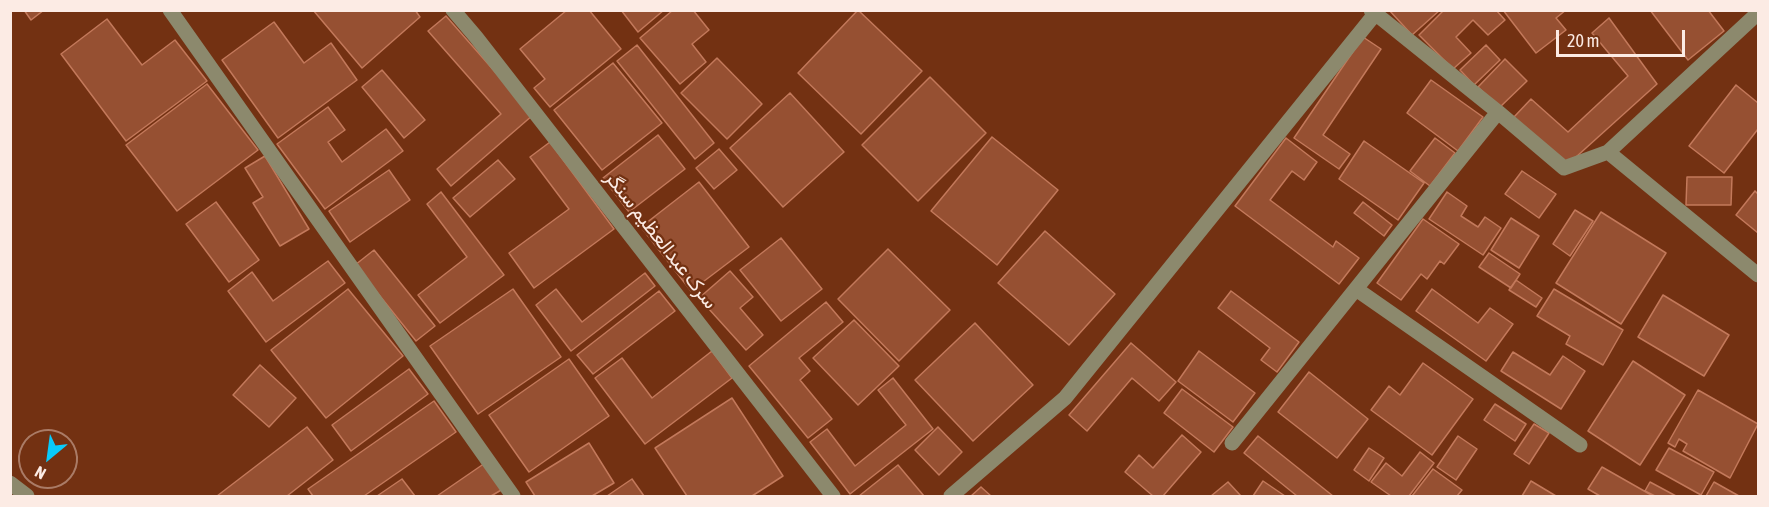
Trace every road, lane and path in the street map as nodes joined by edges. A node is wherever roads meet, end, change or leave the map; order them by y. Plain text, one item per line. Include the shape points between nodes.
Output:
1 (170, 10) edge
2 (453, 10) edge
3 (1373, 12) edge
4 (1758, 13) edge
5 (1498, 112) junction
6 (1608, 152) junction
7 (1758, 275) edge
8 (1356, 290) junction
9 (1232, 443) dead end
10 (1580, 445) dead end
11 (10, 483) edge
12 (27, 496) edge
13 (513, 496) edge
14 (833, 496) edge
15 (951, 496) edge

1 - 13 street
2 - 14 street, سرک عبدالعظیم سنگر
3 - 5 street
3 - 15 street via 1065,398
4 - 6 street
5 - 6 street via 1564,168
5 - 8 street
6 - 7 street
8 - 9 street
8 - 10 street
11 - 12 street

